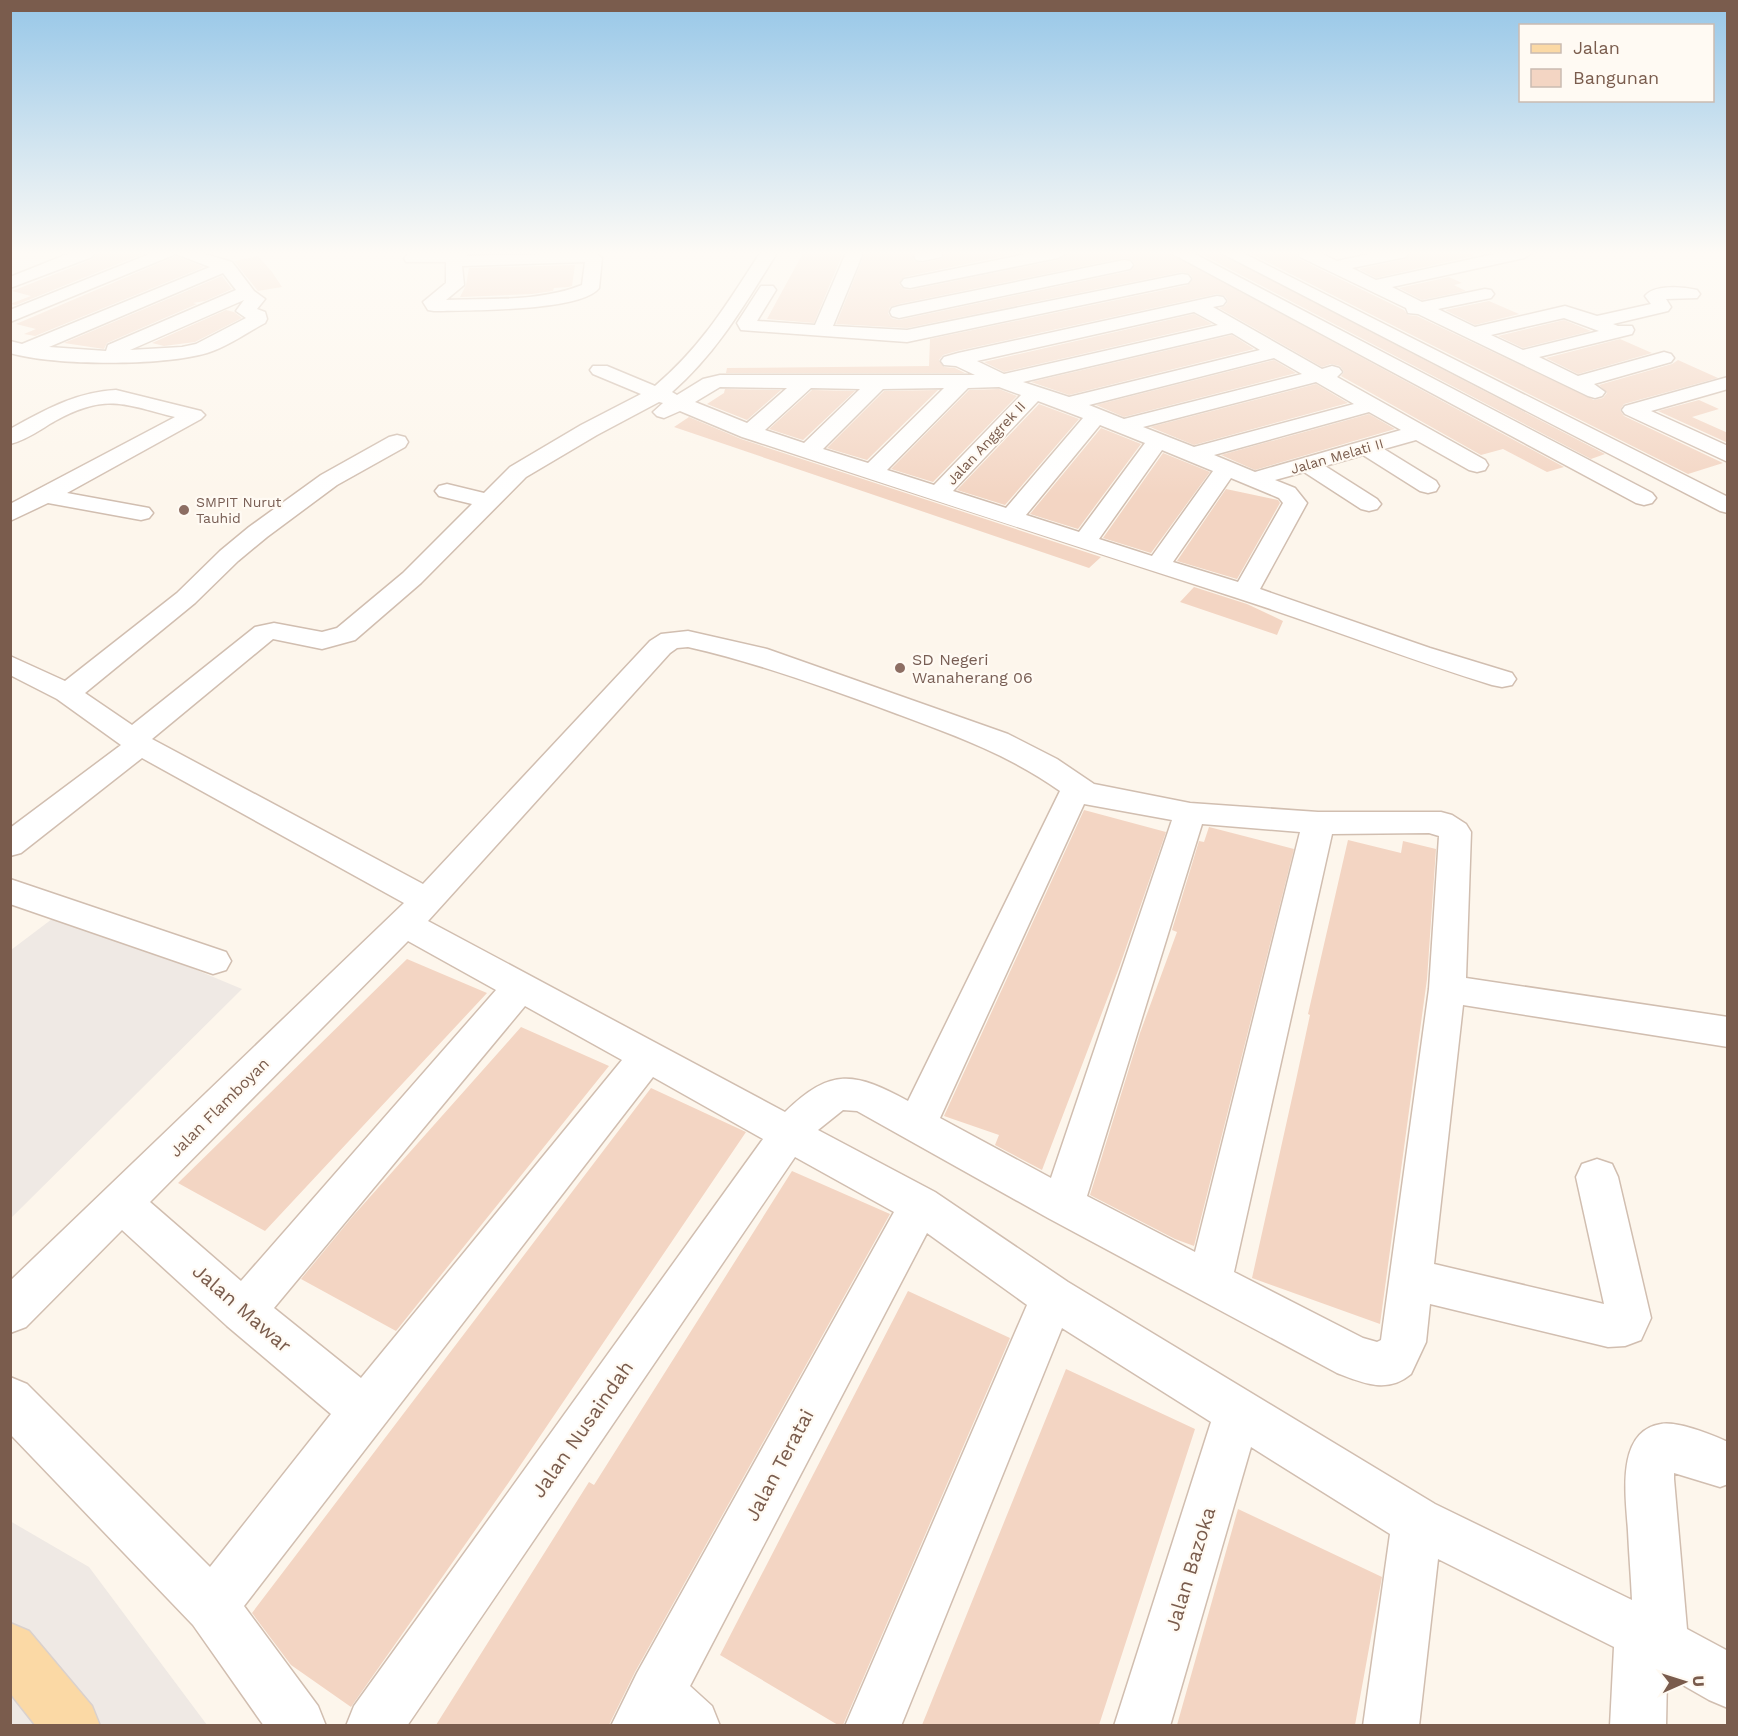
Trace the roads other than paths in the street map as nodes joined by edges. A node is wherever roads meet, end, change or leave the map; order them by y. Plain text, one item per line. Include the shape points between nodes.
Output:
1 (55, 334) edge
2 (149, 334) edge
3 (230, 334) edge
4 (717, 334) edge
5 (866, 334) edge
6 (914, 334) edge
7 (1071, 334) edge
8 (1205, 334) edge
9 (1247, 334) edge
10 (1357, 334) edge
11 (1378, 334) edge
12 (1476, 334) edge
13 (1609, 334) edge
14 (888, 336) joint
15 (17, 349) edge
16 (1277, 351) junction
17 (1401, 354) junction
18 (1521, 356) junction
19 (97, 357) junction
20 (1664, 358) dead end
21 (600, 370) dead end
22 (1320, 375) junction
23 (806, 381) junction
24 (1001, 381) junction
25 (962, 382) junction
26 (1575, 382) junction
27 (1728, 382) edge
28 (878, 383) junction
29 (1595, 392) dead end
30 (1034, 393) junction
31 (658, 404) junction
32 (680, 404) junction
33 (1068, 404) junction
34 (1372, 405) junction
35 (1096, 416) junction
36 (1122, 426) junction
37 (750, 432) junction
38 (1419, 432) junction
39 (1728, 432) edge
40 (10, 438) edge
41 (1158, 441) junction
42 (1699, 441) junction
43 (398, 442) dead end
44 (1365, 447) junction
45 (808, 451) junction
46 (1190, 455) junction
47 (1728, 455) edge
48 (1306, 464) junction
49 (1477, 465) dead end
50 (1226, 470) junction
51 (872, 472) junction
52 (1254, 479) junction
53 (1428, 486) dead end
54 (447, 491) dead end
55 (939, 494) junction
56 (47, 496) junction
57 (1644, 498) dead end
58 (488, 501) junction
59 (1369, 504) dead end
60 (1728, 506) edge
61 (141, 513) dead end
62 (10, 514) edge
63 (1011, 518) junction
64 (1084, 542) junction
65 (1158, 566) junction
66 (1245, 592) junction
67 (10, 664) edge
68 (1502, 679) dead end
69 (67, 693) junction
70 (136, 742) junction
71 (1085, 793) junction
72 (1190, 813) junction
73 (1318, 823) junction
74 (10, 845) edge
75 (10, 891) edge
76 (415, 912) junction
77 (213, 961) dead end
78 (521, 986) junction
79 (1447, 989) junction
80 (1728, 1032) edge
81 (648, 1054) junction
82 (917, 1124) junction
83 (790, 1132) junction
84 (1597, 1177) dead end
85 (121, 1203) junction
86 (920, 1205) junction
87 (1063, 1205) junction
88 (1410, 1279) junction
89 (1210, 1282) junction
90 (1052, 1297) junction
91 (243, 1311) junction
92 (10, 1312) edge
93 (10, 1400) edge
94 (364, 1411) junction
95 (1238, 1412) junction
96 (1720, 1463) dead end
97 (1417, 1522) junction
98 (212, 1606) junction
99 (1651, 1638) junction
100 (10, 1650) edge
101 (1728, 1682) edge
102 (662, 1714) edge
103 (72, 1725) edge
104 (298, 1725) edge
105 (374, 1725) edge
106 (873, 1725) edge
107 (1142, 1725) edge
108 (1391, 1725) edge
109 (1638, 1725) edge

1 - 15 street
2 - 19 street
3 - 19 street via 203,348 182,353
4 - 31 street
5 - 14 street
6 - 14 street
7 - 24 street via 950,361
8 - 24 street
9 - 16 street
10 - 17 street
11 - 17 street
12 - 18 street
13 - 18 street
15 - 19 street
16 - 22 street
16 - 33 street
17 - 22 street
17 - 57 street
17 - 60 street
18 - 26 street
20 - 26 street
21 - 31 street
22 - 34 street
22 - 36 street
23 - 28 street
23 - 32 street via 715,381
23 - 37 street
24 - 25 street
24 - 30 street
25 - 28 street
25 - 51 street
26 - 29 street
27 - 42 street via 1632,410
28 - 45 street
30 - 33 street
30 - 55 street, Jalan Anggrek II
31 - 32 street
31 - 58 street via 589,430 519,472
32 - 37 street
33 - 35 street
34 - 38 street
34 - 46 street
35 - 36 street
35 - 63 street
36 - 41 street
37 - 45 street
38 - 44 street, Jalan Melati II
38 - 49 street
39 - 42 street
40 - 56 street via 73,404 105,396 194,415
41 - 46 street
41 - 64 street
42 - 47 street
43 - 69 street via 329,480 258,531 186,598
44 - 48 street, Jalan Melati II
44 - 53 street
45 - 51 street
46 - 50 street
48 - 52 street, Jalan Melati II
48 - 59 street
50 - 52 street
50 - 65 street
51 - 55 street
52 - 66 street via 1287,493 1295,503
54 - 58 street
55 - 63 street
56 - 61 street
56 - 62 street
58 - 70 street via 412,578 346,634 318,642 273,631 264,633
63 - 64 street
64 - 65 street
65 - 66 street
66 - 68 street
67 - 69 street
69 - 70 street
70 - 74 street
70 - 76 street
71 - 72 street
71 - 76 street, Jalan Flamboyan via 1046,766 998,741 757,655 688,639 671,640 660,647
71 - 82 street via 1071,798
72 - 73 street
72 - 87 street
73 - 79 street via 1429,822 1441,823 1455,832
73 - 89 street
75 - 77 street
76 - 78 street
76 - 85 street, Jalan Flamboyan
78 - 81 street
78 - 91 street
79 - 80 street
79 - 88 street
81 - 83 street
81 - 94 street
82 - 83 street, Jalan Nusaindah via 851,1093 826,1098
82 - 87 street, Jalan Nusaindah
83 - 86 street
83 - 105 street, Jalan Nusaindah
84 - 88 street via 1629,1318 1625,1325 1608,1326
85 - 91 street, Jalan Mawar
85 - 92 street, Jalan Flamboyan
86 - 90 street
86 - 102 street, Jalan Teratai
87 - 89 street, Jalan Nusaindah
88 - 89 street, Jalan Nusaindah via 1399,1356 1391,1363 1377,1365 1353,1357
90 - 95 street
90 - 106 street
91 - 94 street, Jalan Mawar
93 - 98 street
94 - 98 street
95 - 97 street
95 - 107 street, Jalan Bazoka
96 - 99 street via 1672,1448 1660,1448 1652,1458
97 - 99 street
97 - 108 street
98 - 104 street
99 - 101 street
99 - 109 street
100 - 103 main road

